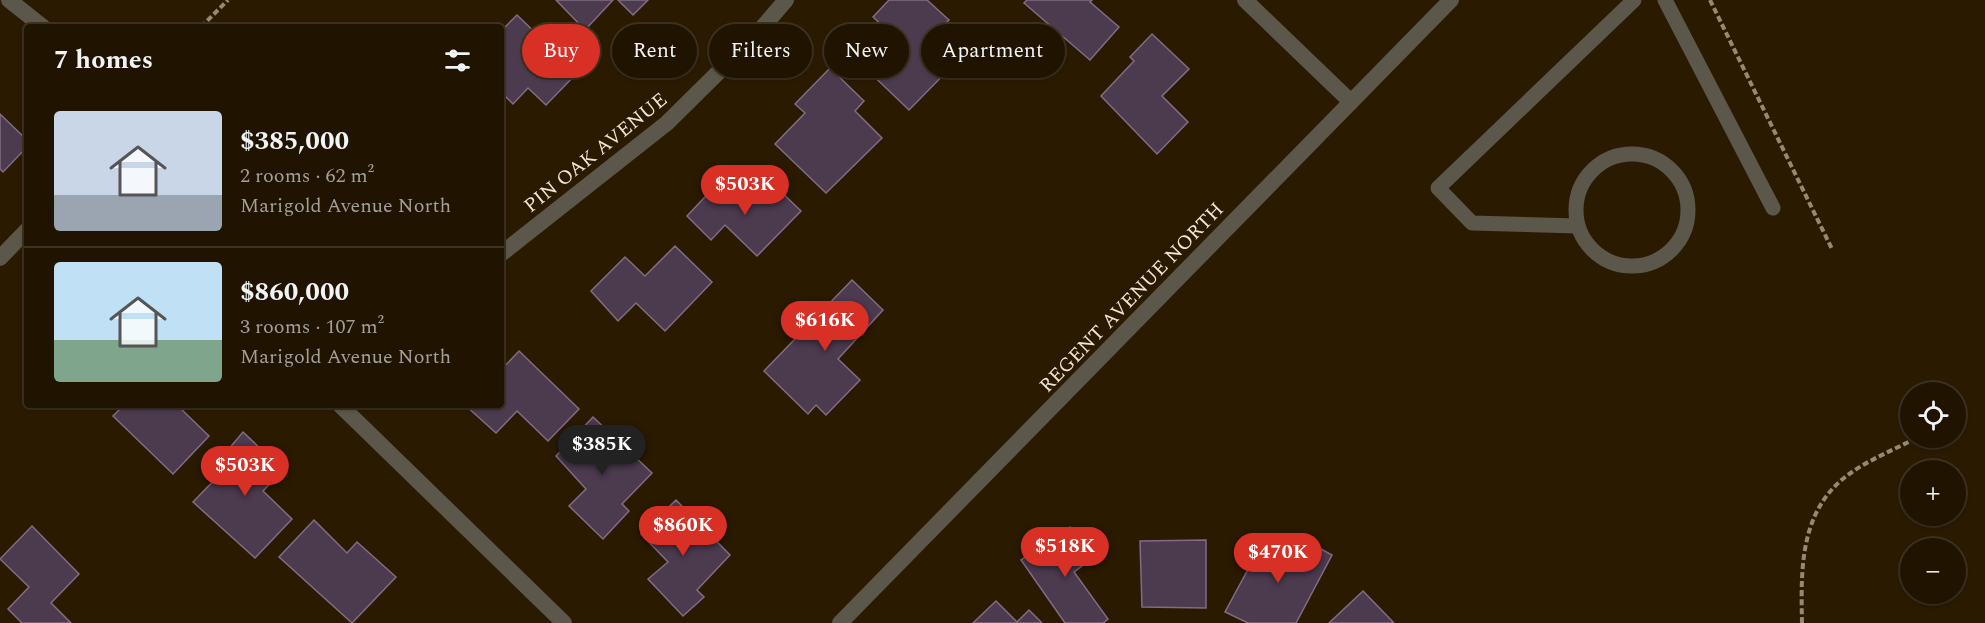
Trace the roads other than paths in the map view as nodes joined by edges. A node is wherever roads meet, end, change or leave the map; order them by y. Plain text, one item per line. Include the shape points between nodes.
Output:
1 (9, 0) edge
2 (786, 0) edge
3 (1245, 0) edge
4 (1451, 0) edge
5 (1634, 0) edge
6 (1665, 0) edge
7 (39, 24) edge
8 (1351, 102) junction
9 (1773, 208) dead end
10 (1578, 226) junction
11 (24, 233) edge
12 (504, 252) edge
13 (0, 258) edge
14 (343, 408) edge
15 (564, 623) edge
16 (840, 623) edge

1 - 7 street
2 - 12 street, PIN OAK AVENUE via 667,123
3 - 8 street
4 - 8 street, REGENT AVENUE NORTH
5 - 10 lane via 1438,188 1472,223
6 - 9 lane
8 - 16 street, REGENT AVENUE NORTH
10 - 10 lane via 1586,243 1614,264 1651,264 1668,254 1680,240 1688,221 1688,202 1682,184 1654,158 1617,156 1601,164 1579,191
11 - 13 street
14 - 15 street

